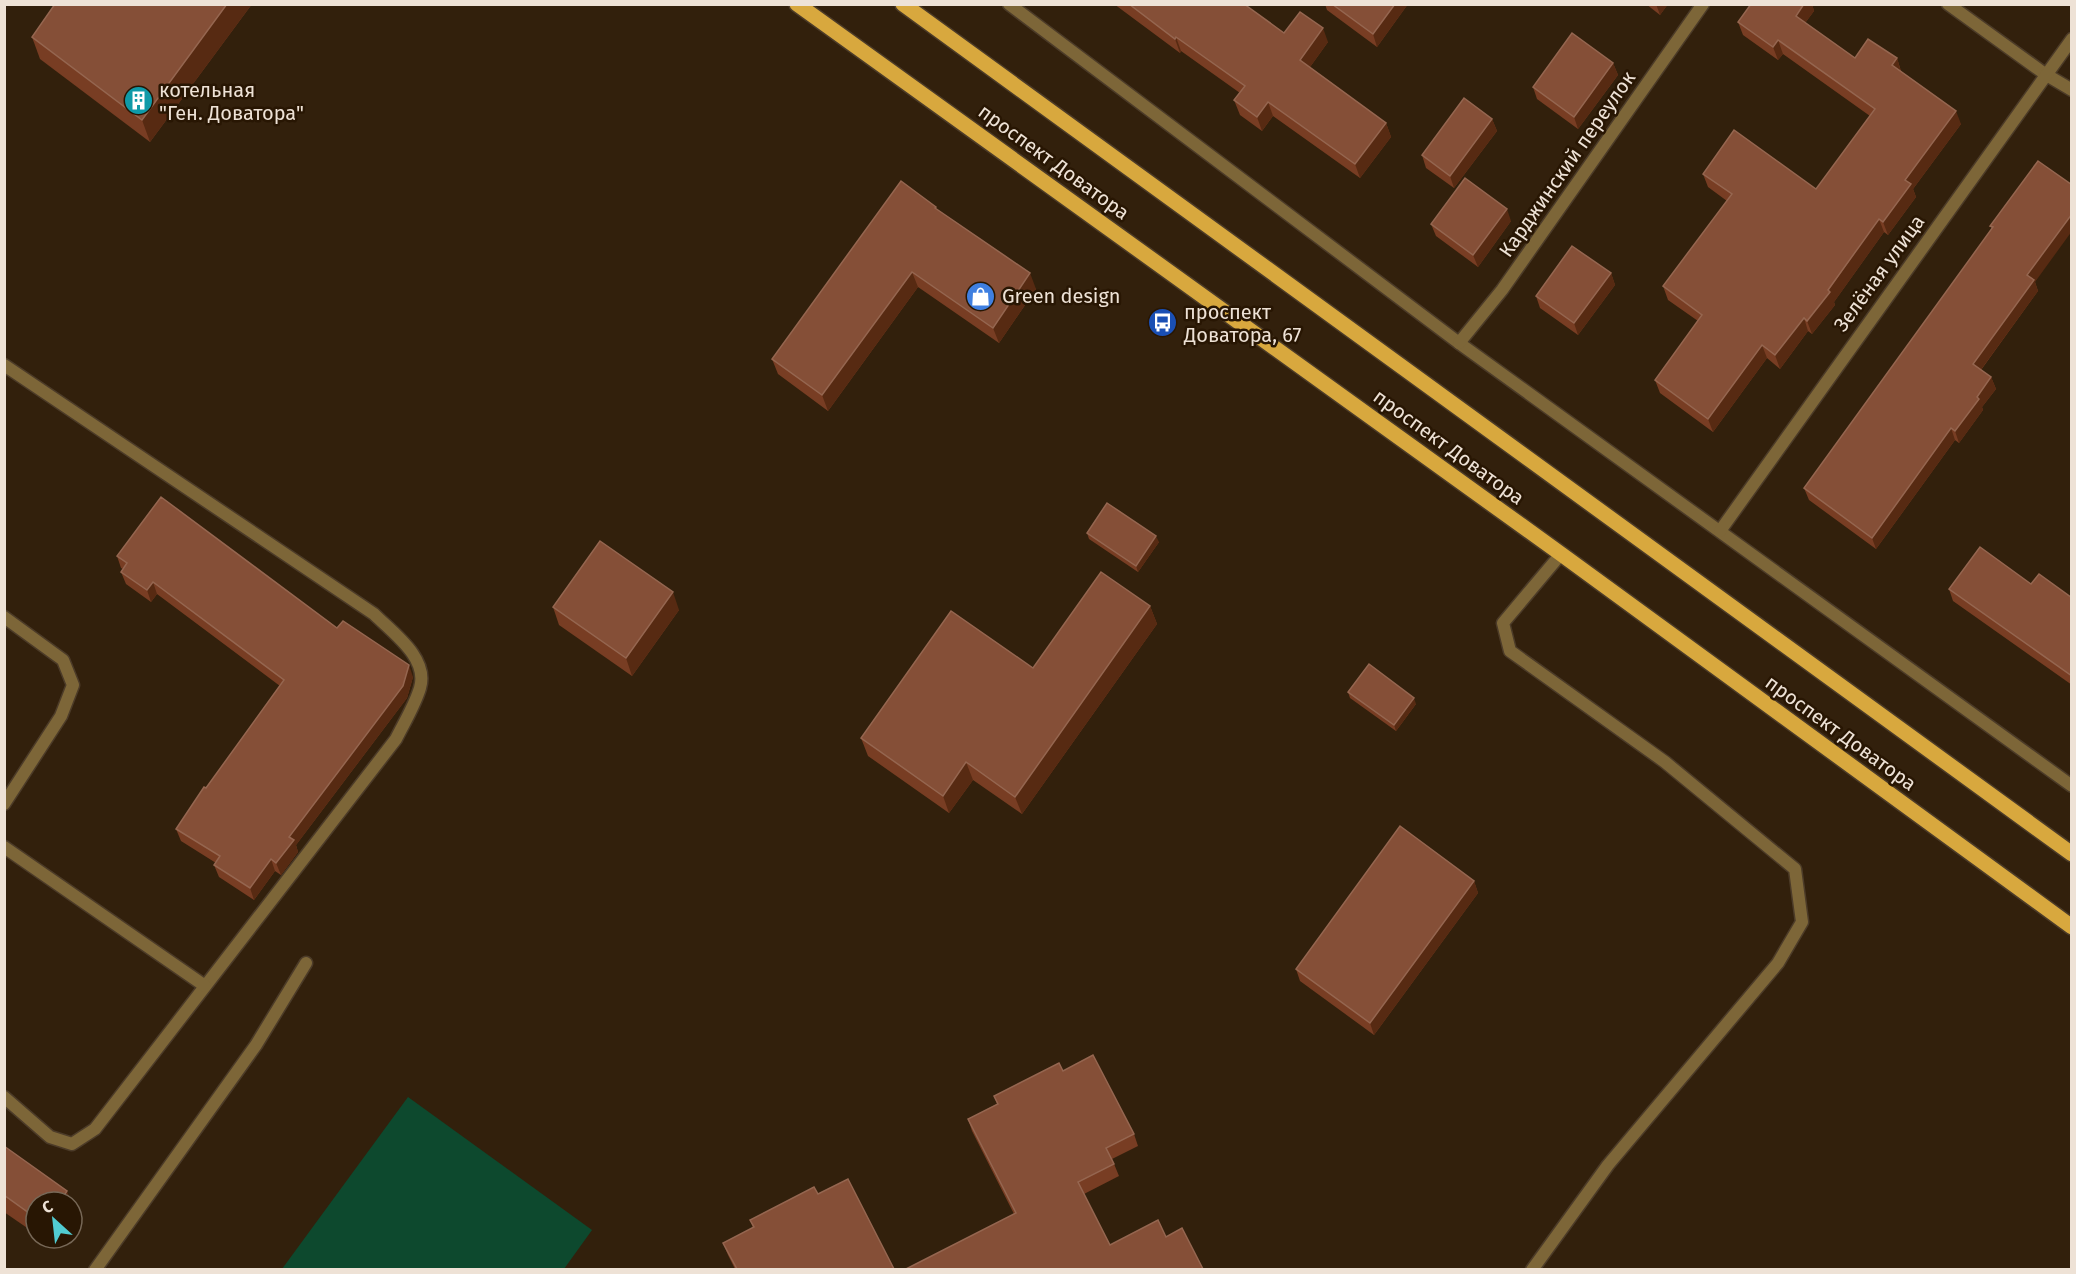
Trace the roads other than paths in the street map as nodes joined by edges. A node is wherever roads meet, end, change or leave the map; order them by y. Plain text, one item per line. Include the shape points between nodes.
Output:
1 (797, 4) edge
2 (903, 4) edge
3 (1009, 4) edge
4 (1703, 4) edge
5 (1948, 4) edge
6 (2072, 39) edge
7 (2045, 74) junction
8 (2072, 90) edge
9 (1459, 343) junction
10 (4, 365) edge
11 (1720, 531) junction
12 (1561, 554) junction
13 (4, 617) edge
14 (2072, 786) edge
15 (4, 804) edge
16 (4, 847) edge
17 (2072, 854) edge
18 (2072, 927) edge
19 (306, 963) dead end
20 (205, 986) junction
21 (4, 1097) edge
22 (95, 1269) edge
23 (1532, 1269) edge

1 - 12 main road, проспект Доватора
2 - 17 main road, проспект Доватора
3 - 9 street
4 - 9 street, Карджинский переулок via 1502,290
5 - 7 street
6 - 7 street, Зелёная улица
7 - 8 street
7 - 11 street, Зелёная улица
9 - 11 street
10 - 20 street via 374,614 421,667 421,688 396,739
11 - 14 street
12 - 18 main road, проспект Доватора
12 - 23 street via 1503,623 1510,651 1665,762 1795,869 1803,922 1778,963 1608,1164
13 - 15 street via 63,660 73,685 61,716
16 - 20 street
19 - 22 street via 256,1045
20 - 21 street via 95,1129 72,1144 50,1137

